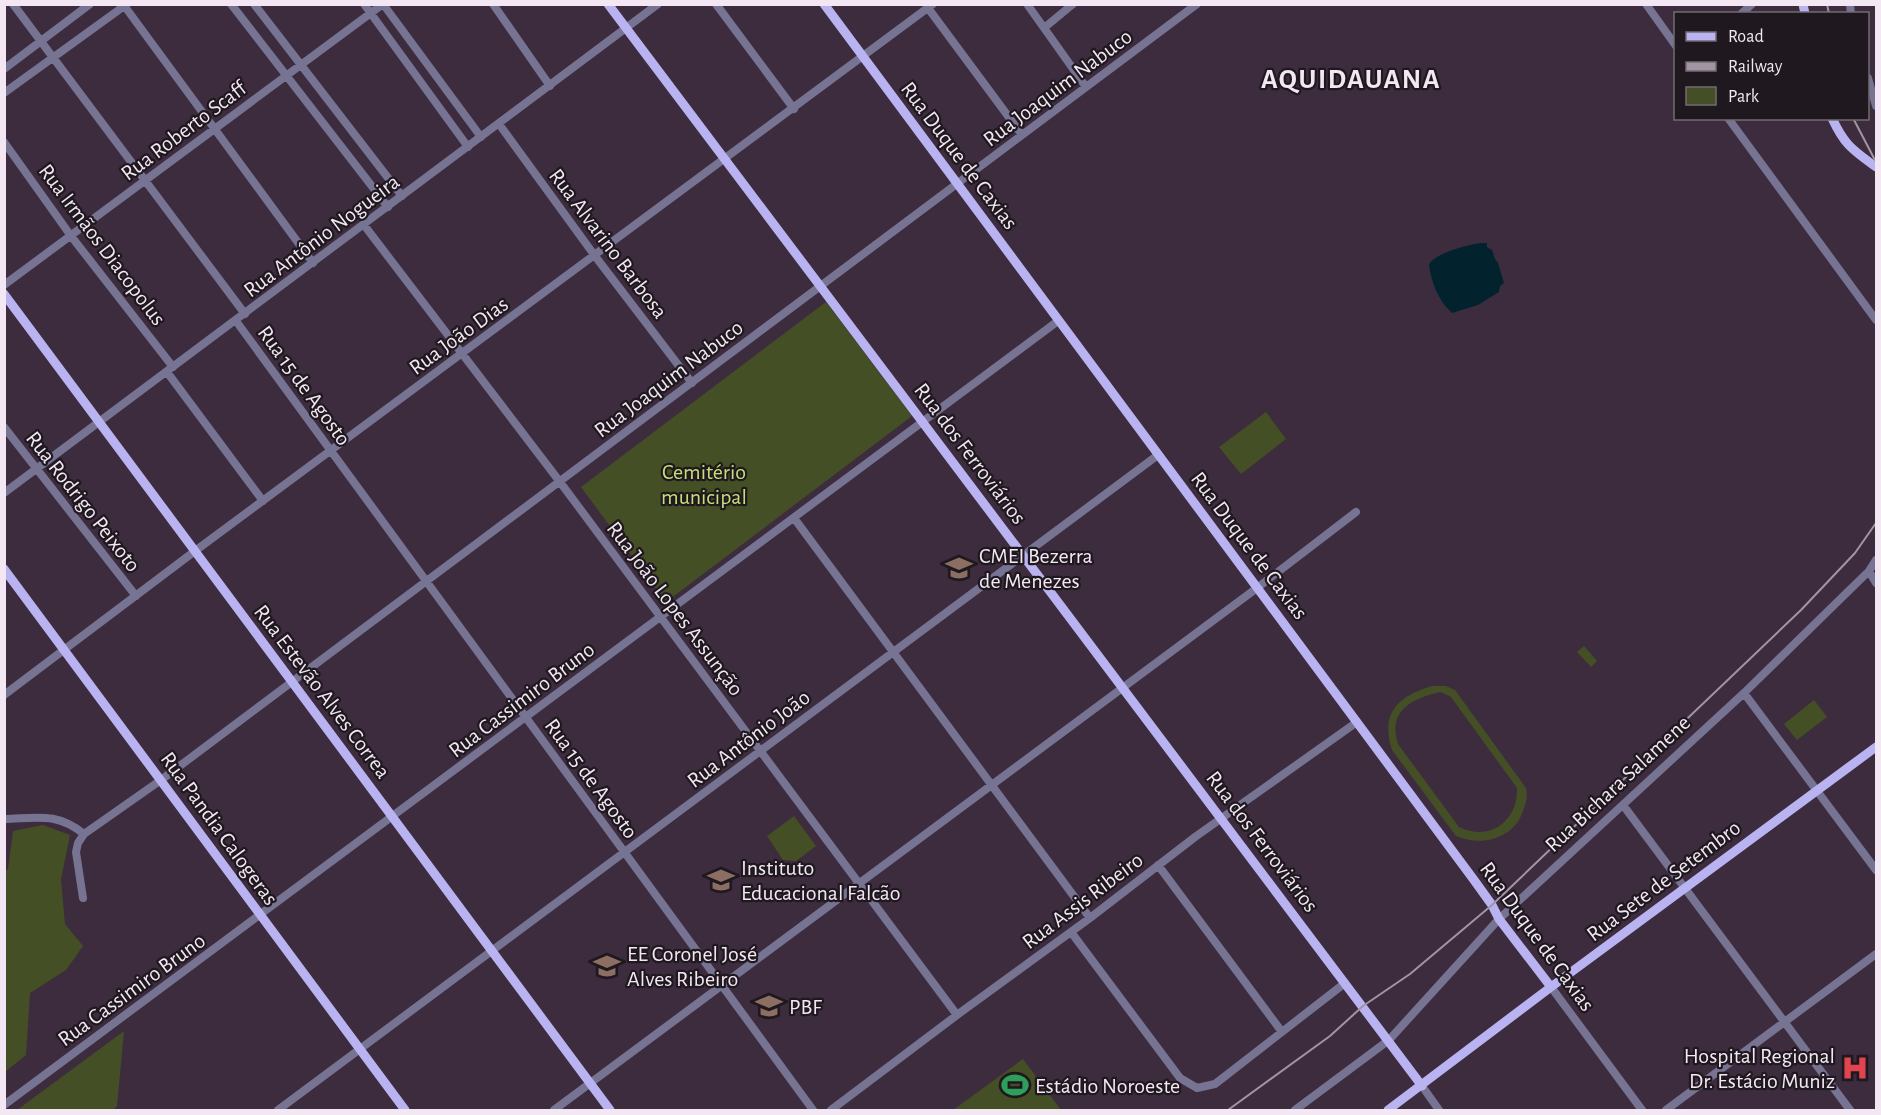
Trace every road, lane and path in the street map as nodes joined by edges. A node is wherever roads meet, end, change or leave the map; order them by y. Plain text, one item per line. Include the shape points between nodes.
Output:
1 (13, 4) edge
2 (90, 4) edge
3 (231, 4) edge
4 (254, 4) edge
5 (364, 4) edge
6 (493, 4) edge
7 (608, 4) edge
8 (658, 4) edge
9 (716, 4) edge
10 (824, 4) edge
11 (1027, 4) edge
12 (1073, 4) edge
13 (1197, 4) edge
14 (1646, 4) edge
15 (125, 5) edge
16 (383, 5) edge
17 (931, 6) edge
18 (370, 14) junction
19 (1044, 28) junction
20 (627, 29) junction
21 (40, 41) junction
22 (1674, 43) edge
23 (863, 57) junction
24 (52, 58) junction
25 (301, 65) junction
26 (4, 69) edge
27 (286, 76) junction
28 (1869, 82) edge
29 (550, 86) junction
30 (1086, 87) junction
31 (4, 93) edge
32 (1876, 106) edge
33 (794, 109) junction
34 (1729, 120) edge
35 (1833, 120) edge
36 (499, 124) junction
37 (215, 129) junction
38 (1022, 135) junction
39 (481, 137) junction
40 (4, 142) edge
41 (468, 147) junction
42 (725, 160) junction
43 (1876, 167) edge
44 (145, 181) junction
45 (957, 184) junction
46 (402, 196) junction
47 (388, 207) junction
48 (364, 225) junction
49 (71, 236) junction
50 (595, 256) junction
51 (313, 263) junction
52 (4, 285) edge
53 (821, 286) junction
54 (4, 294) edge
55 (245, 314) junction
56 (1876, 320) edge
57 (236, 321) junction
58 (1058, 321) junction
59 (463, 353) junction
60 (170, 370) junction
61 (692, 383) junction
62 (99, 422) junction
63 (923, 422) junction
64 (4, 427) edge
65 (331, 451) junction
66 (1158, 455) junction
67 (37, 469) junction
68 (560, 482) junction
69 (4, 493) edge
70 (263, 501) junction
71 (1356, 512) dead end
72 (794, 518) junction
73 (195, 551) junction
74 (1024, 556) junction
75 (1876, 560) edge
76 (4, 569) edge
77 (1869, 571) junction
78 (426, 581) junction
79 (1876, 583) edge
80 (1257, 588) junction
81 (136, 596) junction
82 (661, 617) junction
83 (64, 650) junction
84 (893, 652) junction
85 (292, 682) junction
86 (1123, 688) junction
87 (1744, 693) junction
88 (4, 695) edge
89 (526, 718) junction
90 (1357, 722) junction
91 (1876, 747) edge
92 (761, 751) junction
93 (161, 780) junction
94 (991, 785) junction
95 (1817, 790) junction
96 (1623, 804) junction
97 (393, 818) junction
98 (4, 819) edge
99 (1222, 819) junction
100 (84, 834) junction
101 (625, 852) junction
102 (1158, 866) junction
103 (1876, 870) edge
104 (859, 883) junction
105 (1685, 888) junction
106 (82, 898) dead end
107 (261, 916) junction
108 (1089, 918) junction
109 (1499, 919) junction
110 (1071, 932) junction
111 (491, 950) junction
112 (1876, 954) edge
113 (1346, 983) junction
114 (722, 987) junction
115 (1551, 987) junction
116 (957, 1015) junction
117 (1785, 1023) junction
118 (1282, 1032) junction
119 (1389, 1040) junction
120 (360, 1049) junction
121 (590, 1083) junction
122 (1422, 1086) junction
123 (4, 1105) edge
124 (278, 1110) edge
125 (405, 1110) edge
126 (554, 1110) edge
127 (610, 1110) edge
128 (813, 1110) edge
129 (831, 1110) edge
130 (1295, 1110) edge
131 (1388, 1110) edge
132 (1439, 1110) edge
133 (1642, 1110) edge
134 (1666, 1110) edge
135 (1850, 1110) edge

1 - 21 street, Rua 15 de Agosto
2 - 21 street
3 - 27 street
4 - 25 street
5 - 18 street
6 - 29 street
7 - 20 main road, Rua dos Ferroviários
8 - 20 street, Rua Antônio Nogueira
9 - 33 street
10 - 23 main road, Rua Duque de Caxias
11 - 19 street
12 - 19 street
13 - 30 street, Rua Joaquim Nabuco
14 - 22 street
15 - 24 street
15 - 37 street
16 - 18 street, Rua Roberto Scaff
16 - 39 street
17 - 23 street, Rua João Dias
17 - 38 street
18 - 25 street, Rua Roberto Scaff
18 - 41 street
19 - 30 street
20 - 29 street, Rua Antônio Nogueira
20 - 42 main road, Rua dos Ferroviários
21 - 24 street, Rua 15 de Agosto
21 - 26 street
23 - 33 street, Rua João Dias
23 - 45 main road, Rua Duque de Caxias
24 - 31 street
24 - 44 street, Rua 15 de Agosto
25 - 27 street, Rua Roberto Scaff
25 - 46 street
27 - 37 street, Rua Roberto Scaff
27 - 47 street
28 - 32 street
29 - 36 street, Rua Antônio Nogueira
30 - 38 street, Rua Joaquim Nabuco
33 - 42 street, Rua João Dias
34 - 56 street
35 - 43 main road via 1842,139
36 - 39 street, Rua Antônio Nogueira
36 - 50 street, Rua Alvarino Barbosa
37 - 44 street, Rua Roberto Scaff
37 - 51 street
38 - 45 street, Rua Joaquim Nabuco
39 - 41 street, Rua Antônio Nogueira
40 - 49 street, Rua Irmãos Diacopolus
41 - 46 street, Rua Antônio Nogueira
42 - 50 street, Rua João Dias
42 - 53 main road, Rua dos Ferroviários
44 - 49 street, Rua Roberto Scaff
44 - 55 street, Rua 15 de Agosto
45 - 53 street, Rua Joaquim Nabuco
45 - 58 main road, Rua Duque de Caxias
46 - 47 street, Rua Antônio Nogueira
47 - 48 street, Rua Antônio Nogueira
48 - 51 street, Rua Antônio Nogueira
48 - 59 street, Rua João Lopes Assunção
49 - 52 street, Rua Roberto Scaff
49 - 60 street, Rua Irmãos Diacopolus
50 - 59 street, Rua João Dias
50 - 61 street, Rua Alvarino Barbosa
51 - 55 street, Rua Antônio Nogueira
53 - 61 street, Rua Joaquim Nabuco
53 - 63 main road, Rua dos Ferroviários
54 - 62 main road, Rua Estevão Alves Correa
55 - 57 street, Rua Antônio Nogueira
57 - 60 street, Rua Antônio Nogueira
57 - 65 street, Rua 15 de Agosto
58 - 63 street, Rua Cassimiro Bruno
58 - 66 main road, Rua Duque de Caxias
59 - 65 street, Rua João Dias
59 - 68 street, Rua João Lopes Assunção
60 - 62 street, Rua Antônio Nogueira
60 - 70 street, Rua Irmãos Diacopolus
61 - 68 street, Rua Joaquim Nabuco
62 - 67 street, Rua Antônio Nogueira
62 - 73 main road, Rua Estevão Alves Correa
63 - 72 street, Rua Cassimiro Bruno
63 - 74 main road, Rua dos Ferroviários
64 - 67 street, Rua Rodrigo Peixoto
65 - 70 street, Rua João Dias
65 - 78 street, Rua 15 de Agosto
66 - 74 street, Rua Antônio João
66 - 80 main road, Rua Duque de Caxias
67 - 69 street, Rua Antônio Nogueira
67 - 81 street, Rua Rodrigo Peixoto
68 - 78 street, Rua Joaquim Nabuco
68 - 82 street, Rua João Lopes Assunção
70 - 73 street, Rua João Dias
71 - 80 street
72 - 82 street, Rua Cassimiro Bruno
72 - 84 street
73 - 81 street, Rua João Dias
73 - 85 main road, Rua Estevão Alves Correa
74 - 84 street, Rua Antônio João
74 - 86 main road, Rua dos Ferroviários
75 - 77 street, Rua Bichara Salamene
76 - 83 main road, Rua Pandia Calogeras
77 - 79 street
77 - 87 street, Rua Bichara Salamene
78 - 85 street, Rua Joaquim Nabuco
78 - 89 street, Rua 15 de Agosto
80 - 86 street
80 - 90 main road, Rua Duque de Caxias
81 - 83 street, Rua João Dias
82 - 89 street, Rua Cassimiro Bruno
82 - 92 street, Rua João Lopes Assunção
83 - 88 street, Rua João Dias
83 - 93 main road, Rua Pandia Calogeras
84 - 92 street, Rua Antônio João
84 - 94 street
85 - 93 street, Rua Joaquim Nabuco
85 - 97 main road, Rua Estevão Alves Correa
86 - 94 street
86 - 99 main road, Rua dos Ferroviários
87 - 95 street
87 - 96 street, Rua Bichara Salamene
89 - 97 street, Rua Cassimiro Bruno
89 - 101 street, Rua 15 de Agosto
90 - 99 street, Rua Assis Ribeiro
90 - 109 main road, Rua Duque de Caxias
91 - 95 main road, Rua Sete de Setembro
92 - 101 street, Rua Antônio João
92 - 104 street, Rua João Lopes Assunção
93 - 100 street, Rua Joaquim Nabuco
93 - 107 main road, Rua Pandia Calogeras
94 - 104 street
94 - 108 street
95 - 103 street
95 - 105 main road, Rua Sete de Setembro
96 - 105 street
96 - 109 street, Rua Bichara Salamene
97 - 107 street, Rua Cassimiro Bruno
97 - 111 main road, Rua Estevão Alves Correa
98 - 100 street via 62,820
99 - 102 street, Rua Assis Ribeiro
99 - 113 main road, Rua dos Ferroviários
100 - 106 street via 76,852
101 - 111 street, Rua Antônio João
101 - 114 street, Rua 15 de Agosto
102 - 108 street, Rua Assis Ribeiro
102 - 118 street
104 - 114 street
104 - 116 street, Rua João Lopes Assunção
105 - 115 main road, Rua Sete de Setembro
105 - 117 street
107 - 120 main road, Rua Pandia Calogeras
107 - 123 street, Rua Cassimiro Bruno
108 - 110 street, Rua Assis Ribeiro
109 - 115 main road, Rua Duque de Caxias
109 - 119 street, Rua Bichara Salamene
110 - 116 street, Rua Assis Ribeiro
110 - 118 street via 1180,1078 1197,1088 1215,1084
111 - 120 street, Rua Antônio João
111 - 121 main road, Rua Estevão Alves Correa
112 - 117 street
113 - 118 street
113 - 119 main road, Rua dos Ferroviários
114 - 121 street
114 - 128 street, Rua 15 de Agosto
115 - 122 main road, Rua Sete de Setembro
115 - 133 street, Rua Duque de Caxias
116 - 129 street, Rua Assis Ribeiro
117 - 134 street
117 - 135 street
119 - 122 main road
119 - 130 street, Rua Bichara Salamene
120 - 124 street, Rua Antônio João
120 - 125 main road, Rua Pandia Calogeras
121 - 126 street
121 - 127 main road, Rua Estevão Alves Correa
122 - 131 main road, Rua Sete de Setembro
122 - 132 street

